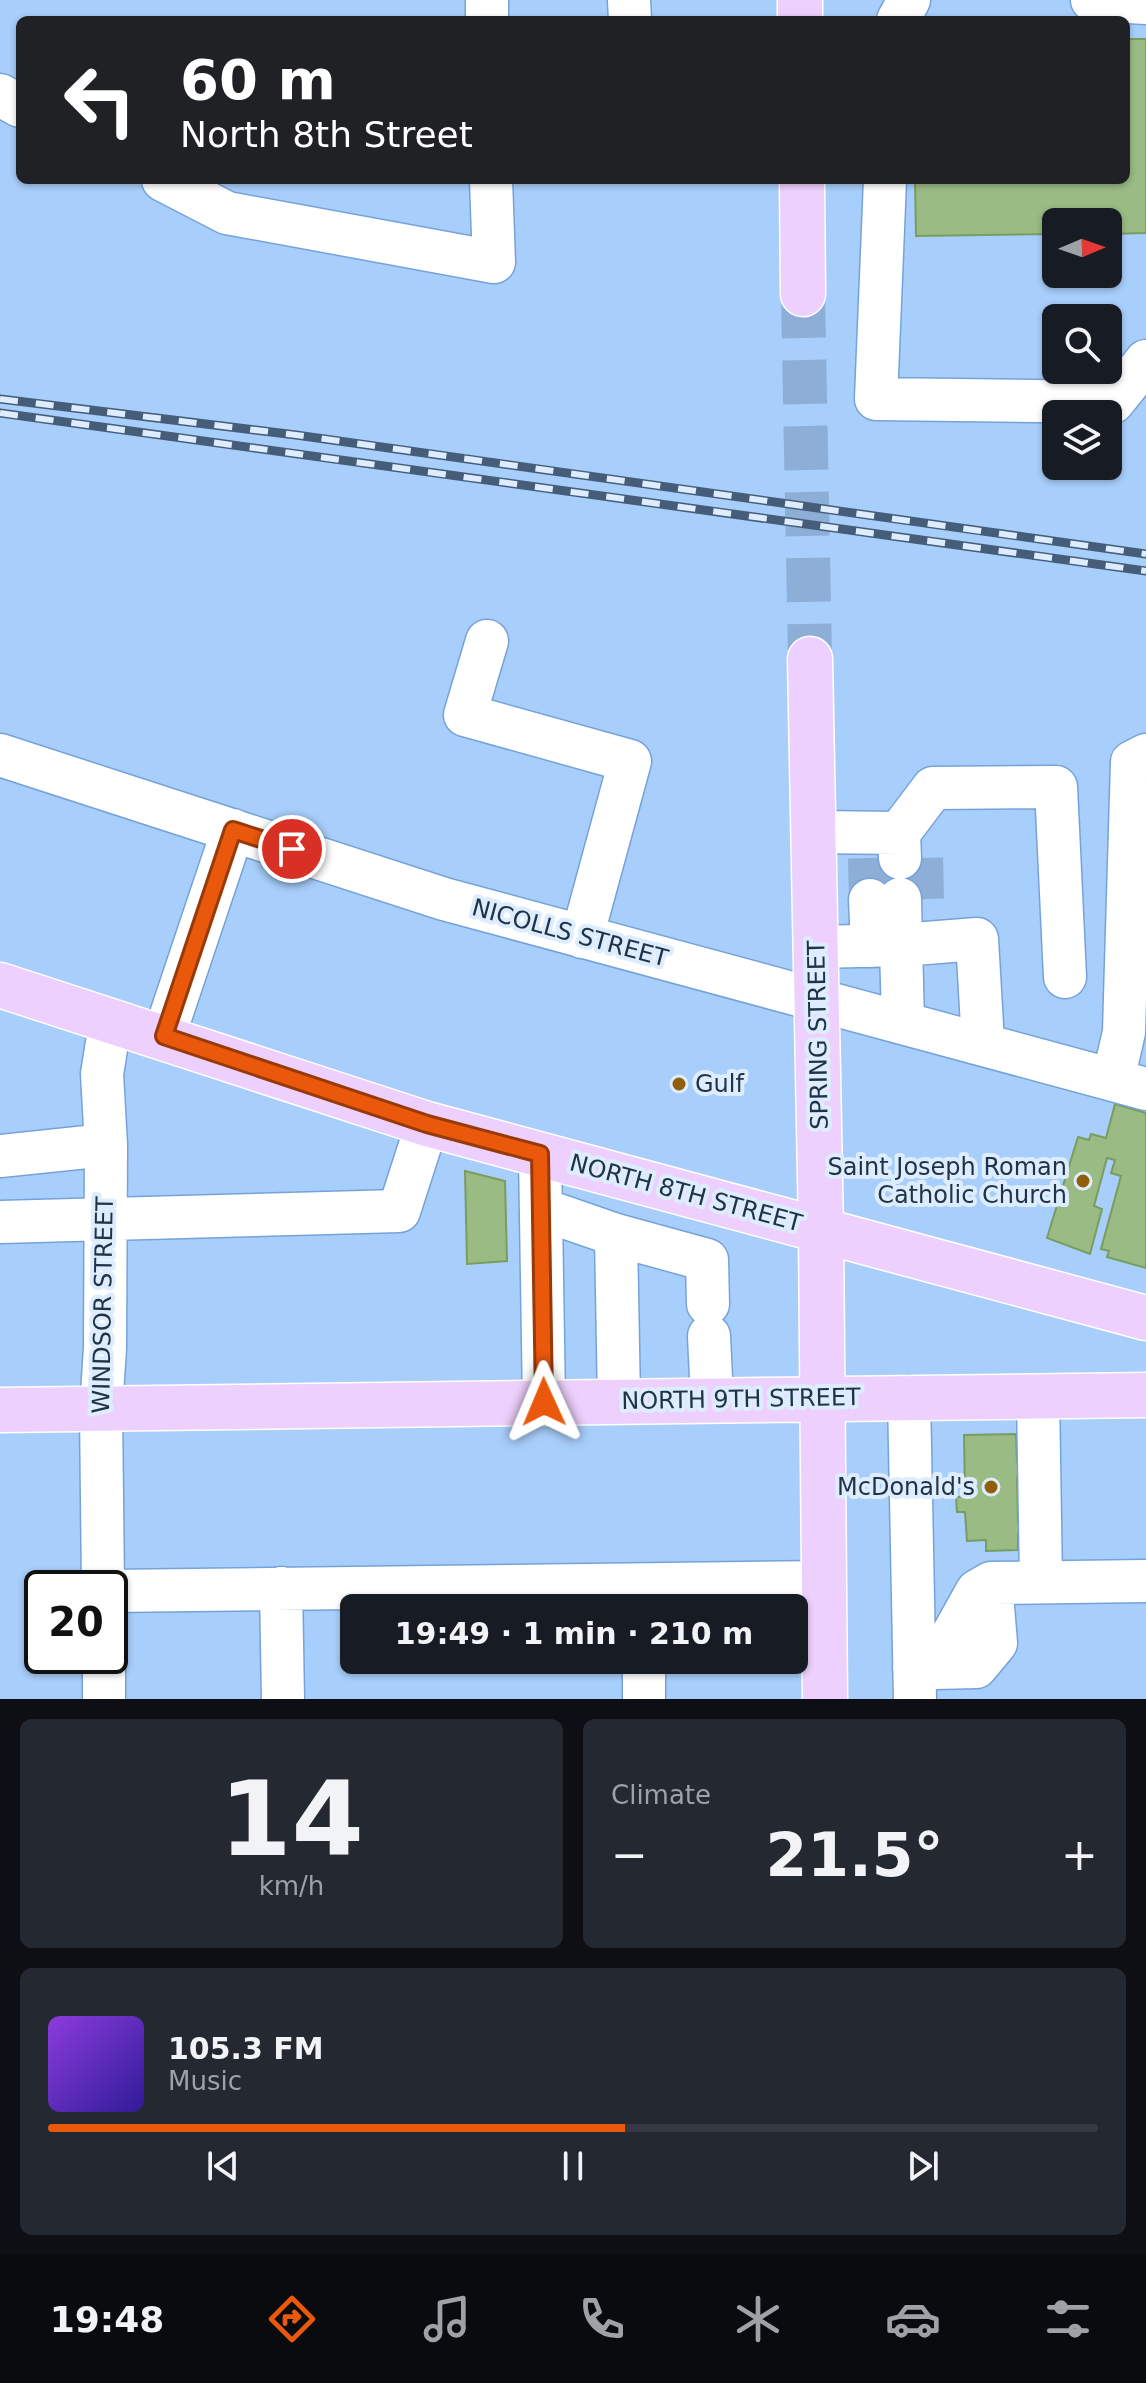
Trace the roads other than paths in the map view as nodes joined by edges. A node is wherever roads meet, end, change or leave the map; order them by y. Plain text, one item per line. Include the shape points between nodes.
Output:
1 (1092, 0) edge
2 (1146, 3) edge
3 (171, 184) edge
4 (491, 184) edge
5 (802, 184) edge
6 (885, 184) edge
7 (803, 294) tunnel mouth
8 (1146, 361) edge
9 (487, 641) dead end
10 (810, 659) tunnel mouth
11 (0, 755) edge
12 (1146, 755) edge
13 (233, 830) junction
14 (814, 832) junction
15 (897, 860) junction
16 (582, 937) junction
17 (900, 945) junction
18 (816, 947) junction
19 (1065, 977) dead end
20 (0, 985) edge
21 (818, 1000) junction
22 (1135, 1005) edge
23 (903, 1021) junction
24 (110, 1024) junction
25 (164, 1036) junction
26 (983, 1043) junction
27 (1129, 1085) edge
28 (427, 1124) junction
29 (106, 1145) junction
30 (540, 1154) junction
31 (0, 1156) edge
32 (541, 1209) junction
33 (104, 1220) junction
34 (0, 1222) edge
35 (821, 1229) junction
36 (616, 1235) junction
37 (1146, 1318) edge
38 (1146, 1395) edge
39 (1038, 1396) junction
40 (909, 1397) junction
41 (821, 1398) junction
42 (712, 1399) junction
43 (619, 1401) junction
44 (544, 1402) junction
45 (101, 1409) junction
46 (0, 1410) edge
47 (103, 1570) edge
48 (1041, 1581) junction
49 (1146, 1581) edge
50 (823, 1582) junction
51 (281, 1588) junction
52 (128, 1591) edge
53 (552, 1594) edge
54 (669, 1594) edge
55 (104, 1674) edge
56 (644, 1674) edge
57 (921, 1678) edge
58 (104, 1699) edge
59 (283, 1699) edge
60 (644, 1699) edge
61 (825, 1699) edge

1 - 2 street
3 - 4 street via 227,213 494,262
5 - 7 main road
6 - 8 street via 876,399 1113,402
9 - 16 street via 465,715 630,761
10 - 14 main road, SPRING STREET
11 - 13 street, NICOLLS STREET
12 - 22 street via 1132,762
13 - 16 street, NICOLLS STREET via 444,899
13 - 25 street
14 - 15 street
14 - 18 main road, SPRING STREET
15 - 17 street
15 - 19 street via 933,788 1056,787
16 - 21 street, NICOLLS STREET
17 - 18 street
17 - 23 street
17 - 26 street via 977,939
18 - 21 main road, SPRING STREET
20 - 24 main road, NORTH 8TH STREET
21 - 23 street, NICOLLS STREET
21 - 35 main road, SPRING STREET
22 - 27 street via 1124,1032
23 - 26 street, NICOLLS STREET
24 - 25 main road, NORTH 8TH STREET
24 - 29 street, WINDSOR STREET via 102,1074
25 - 28 main road, NORTH 8TH STREET
26 - 27 street, NICOLLS STREET
28 - 30 main road, NORTH 8TH STREET
28 - 33 street via 399,1211
29 - 31 street
29 - 33 street, WINDSOR STREET
30 - 32 street
30 - 35 main road, NORTH 8TH STREET
32 - 36 street
32 - 44 street
33 - 34 street
33 - 45 street, WINDSOR STREET
35 - 37 main road, NORTH 8TH STREET
35 - 41 main road, SPRING STREET
36 - 42 street via 707,1260
36 - 43 street
38 - 39 main road, NORTH 9TH STREET
39 - 40 main road, NORTH 9TH STREET
39 - 48 street
40 - 41 main road, NORTH 9TH STREET
40 - 57 street
41 - 42 main road, NORTH 9TH STREET
41 - 50 main road, SPRING STREET
42 - 43 main road, NORTH 9TH STREET
43 - 44 main road, NORTH 9TH STREET
44 - 45 main road, NORTH 9TH STREET
45 - 46 main road, NORTH 9TH STREET
45 - 47 street, WINDSOR STREET
48 - 49 street
48 - 57 street via 991,1583 977,1591
50 - 54 street
50 - 61 main road, SPRING STREET
51 - 52 street
51 - 53 street
51 - 59 street
55 - 58 street
56 - 60 street

